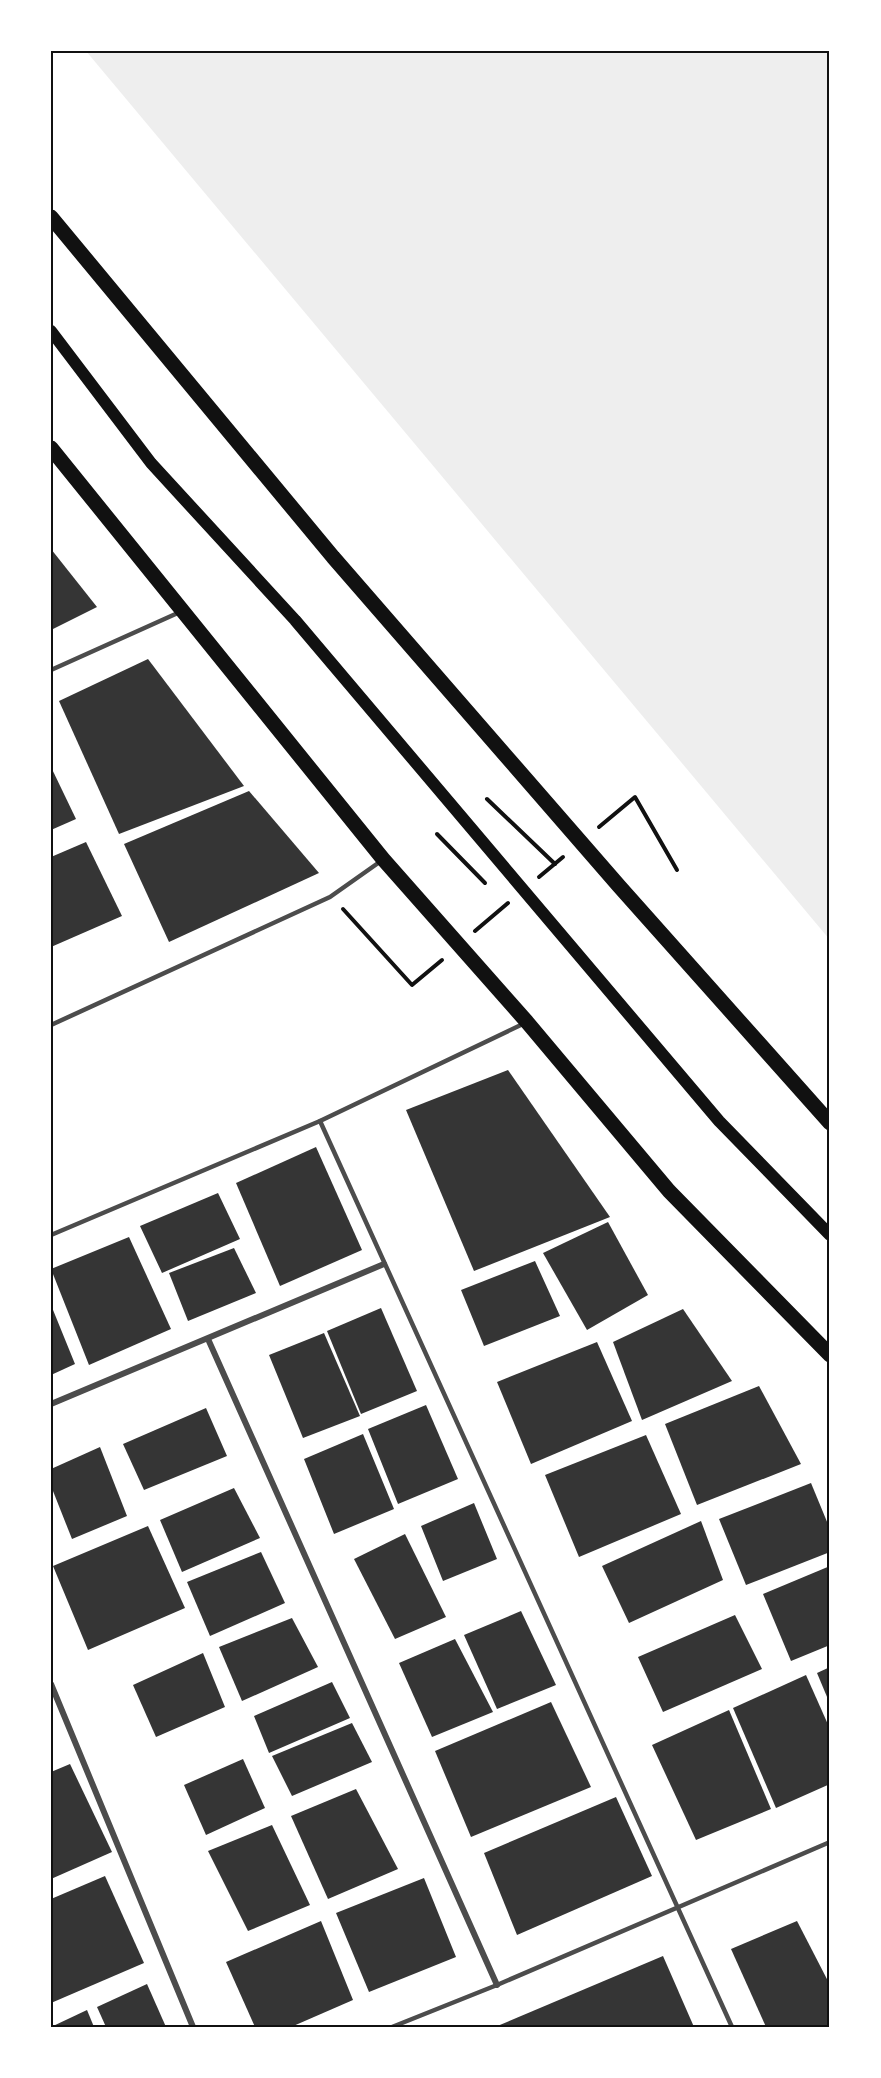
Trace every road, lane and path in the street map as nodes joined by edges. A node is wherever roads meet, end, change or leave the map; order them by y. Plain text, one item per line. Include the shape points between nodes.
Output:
1 (51, 217) edge
2 (51, 331) edge
3 (51, 448) edge
4 (181, 611) junction
5 (51, 670) edge
6 (635, 797) dead end
7 (487, 799) dead end
8 (437, 834) dead end
9 (383, 858) junction
10 (555, 864) dead end
11 (677, 870) dead end
12 (491, 889) dead end
13 (499, 897) dead end
14 (507, 905) dead end
15 (351, 916) dead end
16 (412, 986) dead end
17 (527, 1022) junction
18 (51, 1025) edge
19 (320, 1121) junction
20 (830, 1123) edge
21 (51, 1235) edge
22 (830, 1235) edge
23 (384, 1264) junction
24 (208, 1339) junction
25 (830, 1355) edge
26 (51, 1404) edge
27 (51, 1684) edge
28 (830, 1842) edge
29 (677, 1908) junction
30 (497, 1985) junction
31 (193, 2027) edge
32 (392, 2027) edge
33 (732, 2027) edge

1 - 20 main road via 333,557
2 - 22 main road via 151,463 295,620 719,1121
3 - 4 main road
4 - 5 lane
4 - 9 main road
6 - 11 path
7 - 10 path
8 - 12 path
9 - 17 main road
9 - 18 lane via 330,897
13 - 14 path
15 - 16 path
17 - 19 lane
17 - 25 main road via 669,1191
19 - 21 lane
19 - 23 lane
23 - 24 street
23 - 29 lane
24 - 26 street
24 - 30 street
27 - 31 street
28 - 29 lane
29 - 30 lane
29 - 33 lane
30 - 32 lane

